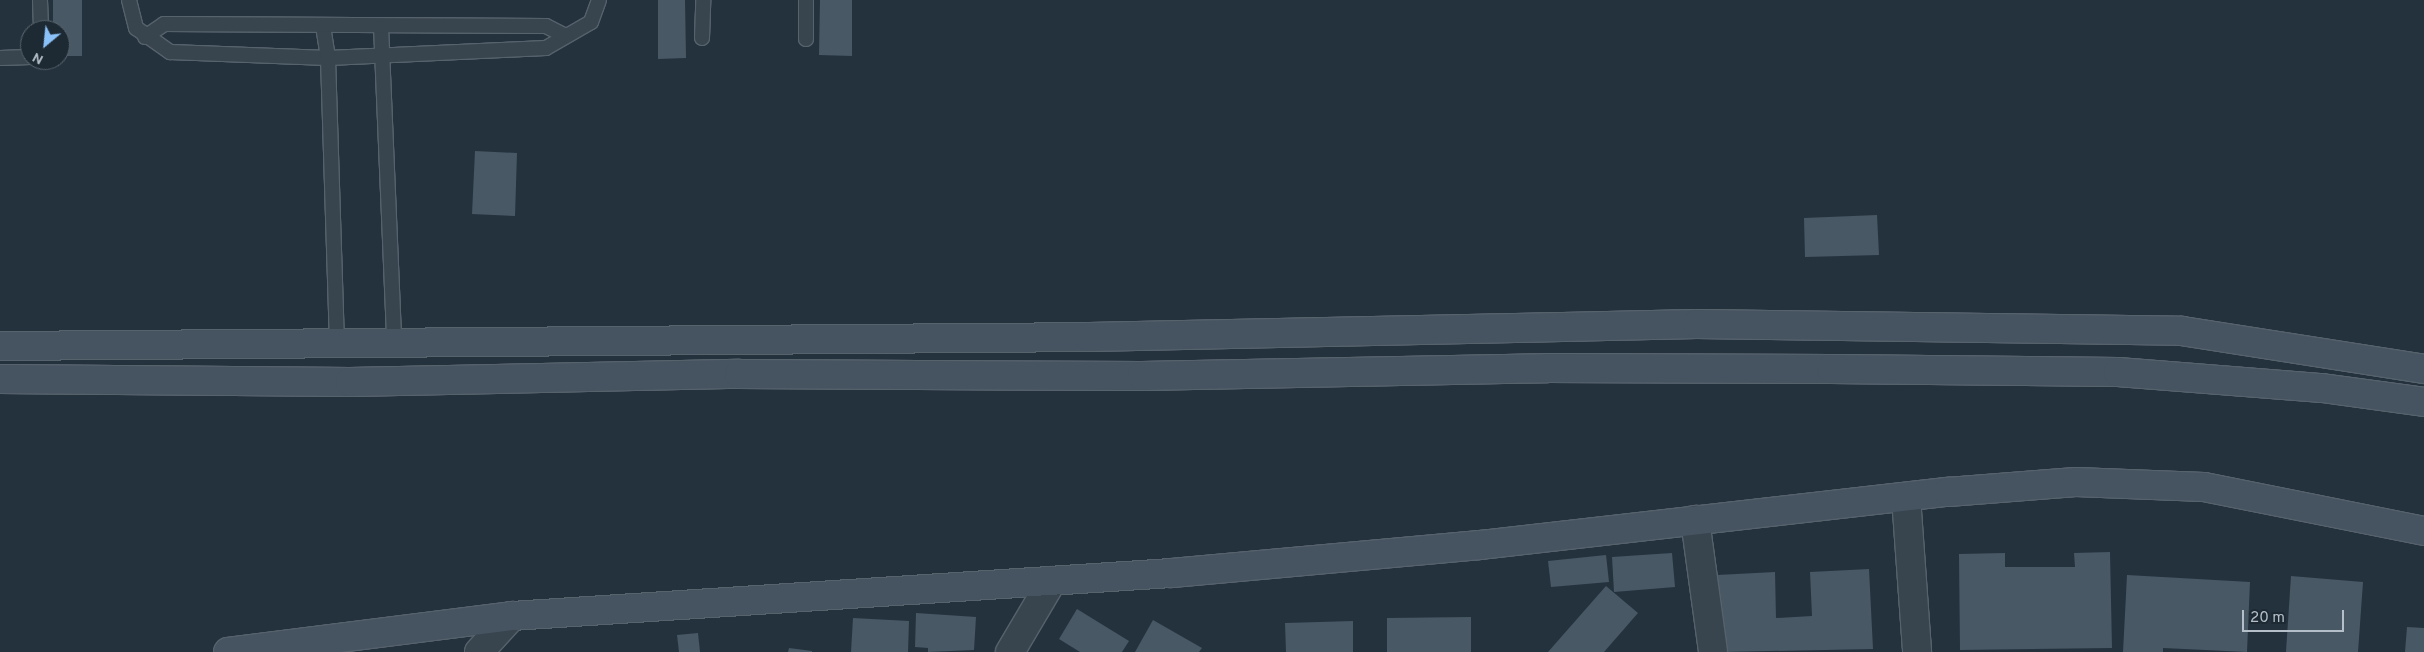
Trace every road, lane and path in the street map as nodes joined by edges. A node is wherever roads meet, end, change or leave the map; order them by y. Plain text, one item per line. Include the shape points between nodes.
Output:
1 (40, 0) edge
2 (129, 0) edge
3 (599, 0) edge
4 (703, 0) edge
5 (806, 0) edge
6 (41, 20) edge
7 (323, 26) junction
8 (381, 26) junction
9 (566, 36) junction
10 (145, 37) junction
11 (702, 38) dead end
12 (806, 39) dead end
13 (382, 56) junction
14 (20, 57) edge
15 (0, 58) edge
16 (328, 58) junction
17 (337, 342) junction
18 (394, 342) junction
19 (0, 346) edge
20 (2424, 369) edge
21 (0, 379) edge
22 (2424, 402) edge
23 (1906, 497) junction
24 (1695, 520) junction
25 (2424, 531) edge
26 (1052, 581) junction
27 (512, 616) junction
28 (228, 652) edge
29 (479, 652) edge
30 (1010, 652) edge
31 (1712, 652) edge
32 (1917, 652) edge

1 - 6 lane
2 - 10 lane via 136,28
3 - 9 lane via 591,22
4 - 11 lane
5 - 12 lane
7 - 8 lane
7 - 10 lane via 164,24
7 - 16 lane
8 - 9 lane via 546,26
8 - 13 lane
9 - 13 lane via 546,48
10 - 16 lane via 170,52
13 - 16 lane
13 - 18 lane
14 - 15 lane
16 - 17 lane
17 - 18 main road
17 - 19 main road
18 - 20 main road via 1089,337 1707,324 2182,332
21 - 22 main road via 350,382 739,374 1142,376 1547,368 1841,369 2118,372 2322,388
23 - 24 main road
23 - 25 main road via 2076,482 2204,487
23 - 32 street
24 - 26 main road via 1480,545
24 - 31 street
26 - 27 main road
26 - 30 street
27 - 28 main road
27 - 29 street

